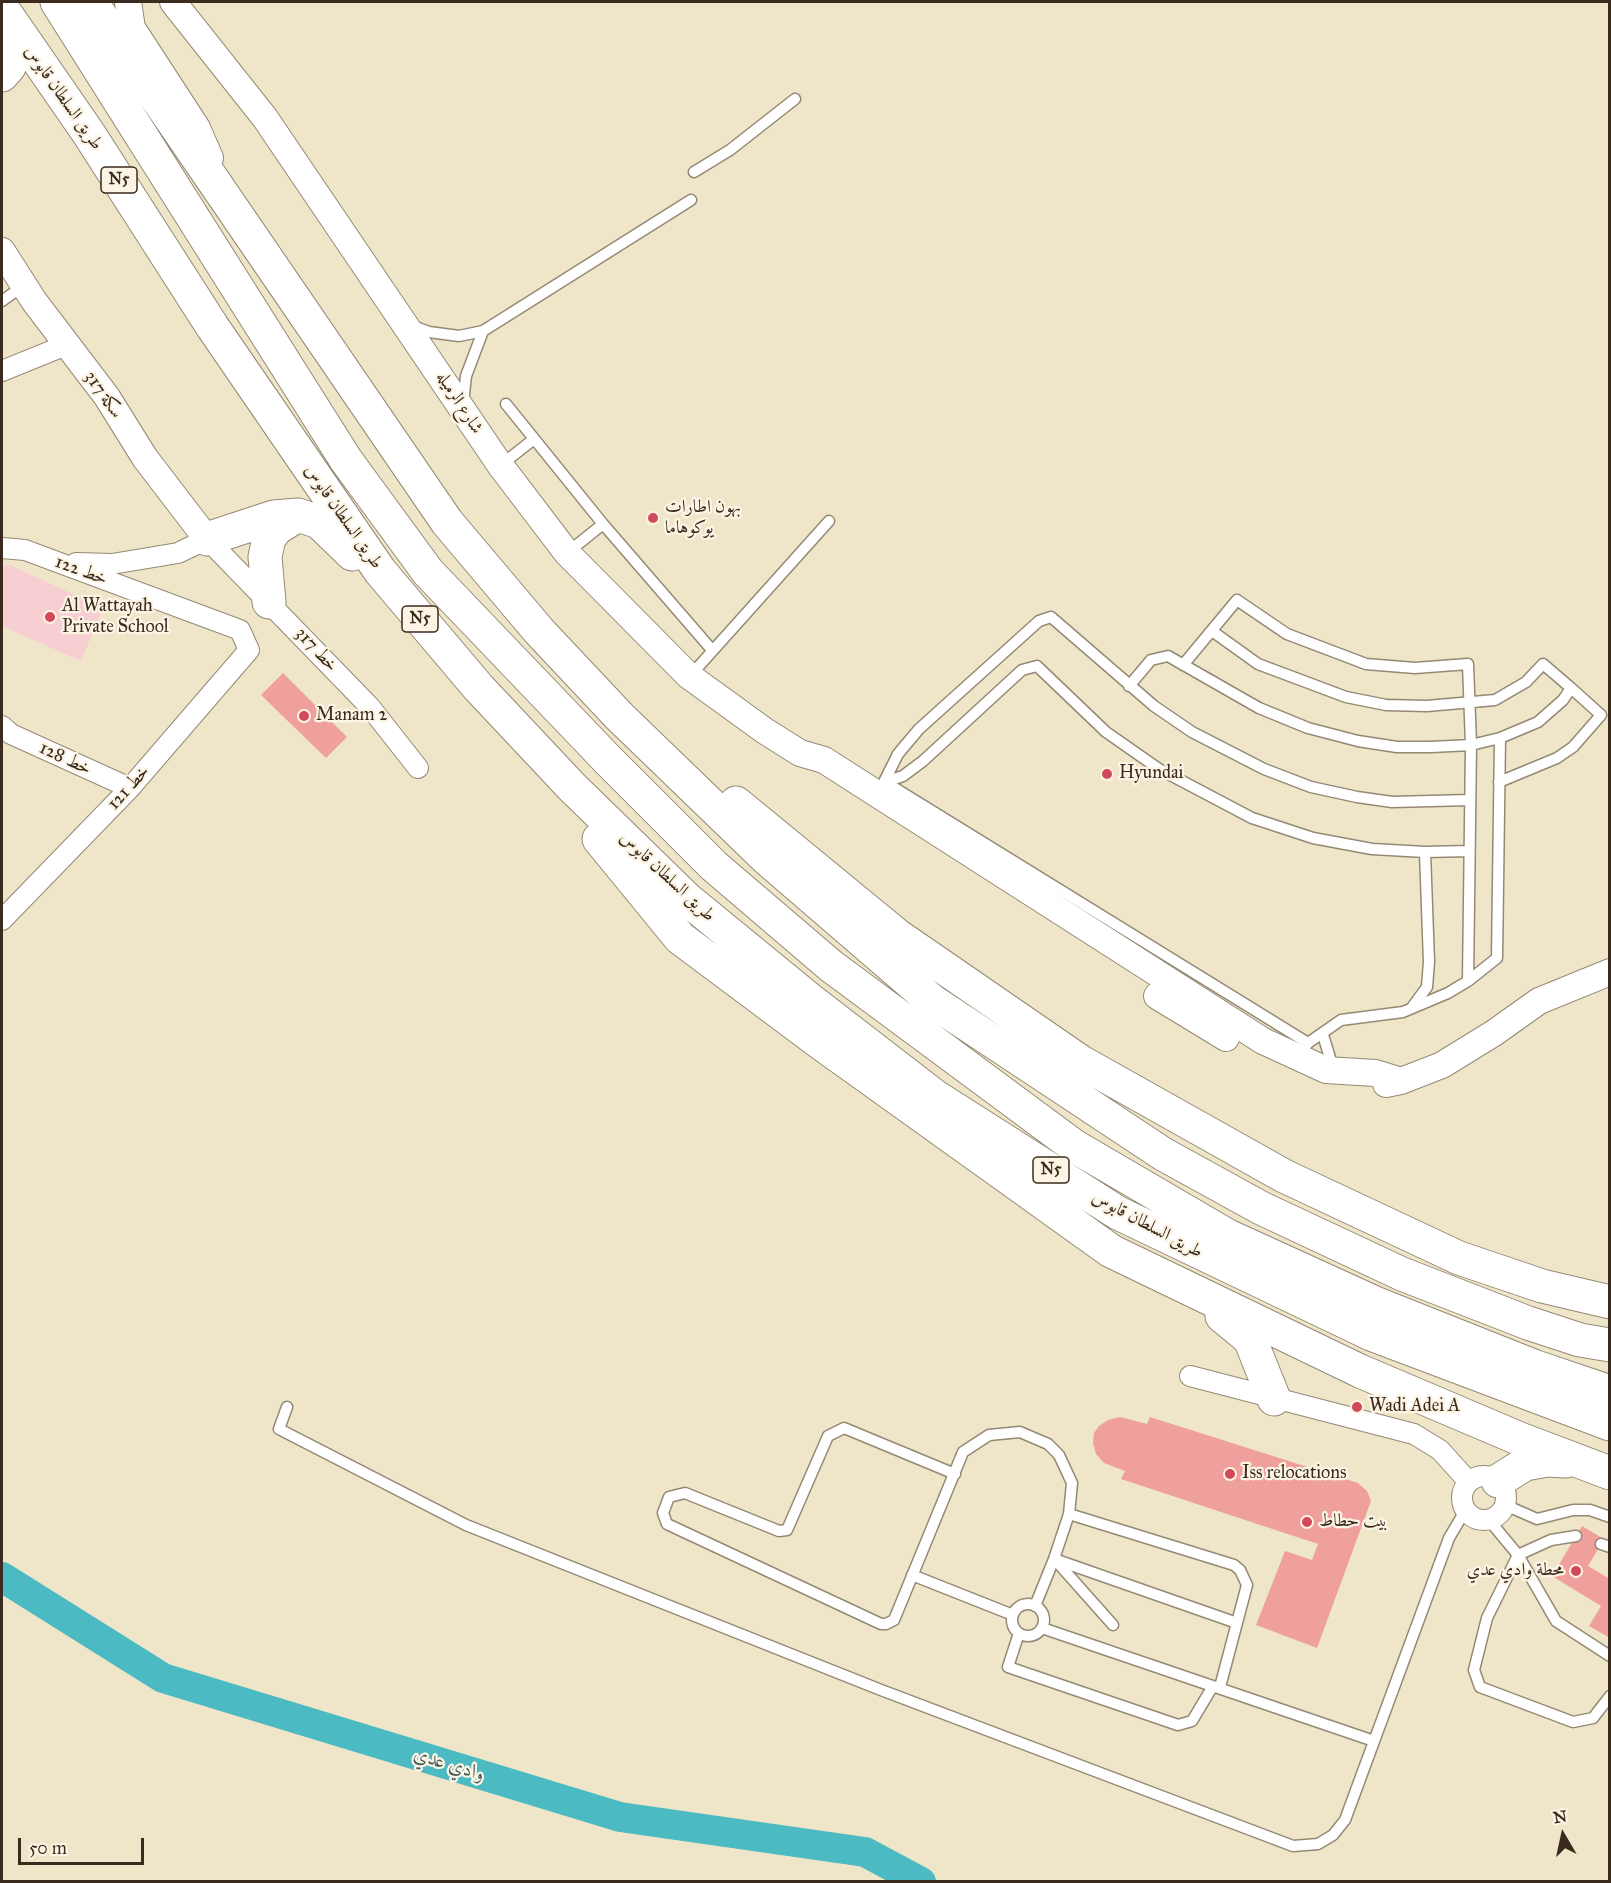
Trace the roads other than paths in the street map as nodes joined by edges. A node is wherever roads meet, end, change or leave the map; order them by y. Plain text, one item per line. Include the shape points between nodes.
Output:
1 (57, 2) edge
2 (91, 2) edge
3 (128, 2) edge
4 (176, 2) edge
5 (2, 8) edge
6 (2, 25) edge
7 (2, 75) edge
8 (795, 99) dead end
9 (694, 172) dead end
10 (691, 200) dead end
11 (231, 206) junction
12 (2, 251) edge
13 (24, 285) junction
14 (2, 301) edge
15 (405, 323) junction
16 (483, 331) junction
17 (66, 345) junction
18 (2, 371) edge
19 (506, 404) dead end
20 (462, 408) junction
21 (534, 439) junction
22 (500, 465) junction
23 (298, 515) junction
24 (829, 521) dead end
25 (603, 524) junction
26 (207, 539) junction
27 (2, 548) edge
28 (567, 553) junction
29 (56, 562) junction
30 (380, 571) junction
31 (269, 602) junction
32 (1212, 631) junction
33 (249, 650) joint
34 (712, 650) junction
35 (1183, 665) junction
36 (689, 676) junction
37 (1129, 686) junction
38 (1571, 688) junction
39 (1471, 704) junction
40 (618, 716) junction
41 (2, 726) edge
42 (1500, 738) junction
43 (1471, 745) junction
44 (800, 753) junction
45 (418, 768) dead end
46 (1499, 782) junction
47 (572, 787) junction
48 (130, 788) junction
49 (881, 788) junction
50 (1470, 800) junction
51 (1469, 851) junction
52 (1425, 852) junction
53 (2, 920) edge
54 (1610, 972) edge
55 (1467, 981) junction
56 (1413, 1006) junction
57 (1323, 1035) junction
58 (1224, 1037) junction
59 (1301, 1050) junction
60 (1334, 1071) junction
61 (1401, 1081) junction
62 (1182, 1286) junction
63 (1610, 1302) edge
64 (1595, 1342) edge
65 (1610, 1358) edge
66 (1190, 1376) dead end
67 (1610, 1392) edge
68 (1274, 1399) junction
69 (287, 1407) dead end
70 (1610, 1424) edge
71 (1576, 1461) junction
72 (1610, 1473) edge
73 (955, 1474) junction
74 (1491, 1489) junction
75 (1465, 1511) junction
76 (1069, 1514) junction
77 (1610, 1517) edge
78 (1489, 1520) junction
79 (1576, 1536) dead end
80 (1518, 1555) junction
81 (1054, 1560) junction
82 (912, 1575) junction
83 (1035, 1606) junction
84 (1013, 1615) junction
85 (1237, 1623) junction
86 (1113, 1625) dead end
87 (1042, 1628) junction
88 (1019, 1634) junction
89 (1610, 1656) edge
90 (1217, 1687) junction
91 (1610, 1696) edge
92 (1374, 1741) junction

1 - 67 highway, طريق السلطان قابوس / N5 via 346,460 428,572 714,866 831,966 1074,1146 1228,1236 1375,1303
2 - 11 highway
3 - 11 street via 132,28 197,128
4 - 15 street, شارع الرميله via 265,118
5 - 30 highway, طريق السلطان قابوس / N5
6 - 7 highway via 9,40 9,67
8 - 9 lane via 730,150
10 - 16 lane
11 - 40 highway via 447,522 539,631
12 - 13 street, سكة 317
13 - 14 lane
13 - 17 street, سكة 317
15 - 16 lane via 429,332 459,336
15 - 20 street, شارع الرميله
16 - 20 lane via 466,376
17 - 18 street
17 - 26 street, سكة 317
19 - 21 lane
20 - 22 street, شارع الرميله
21 - 22 lane
21 - 25 lane
22 - 28 street, شارع الرميله
23 - 26 highway via 274,517
23 - 30 highway via 319,522 348,552
23 - 31 highway via 269,538 264,557
24 - 34 lane
25 - 28 lane
25 - 34 lane
26 - 29 street via 178,553 112,564
26 - 31 street, خط 317
27 - 29 street, خط 122 via 25,550
28 - 36 street, شارع الرميله
29 - 33 street, خط 122 via 240,630
30 - 47 highway, طريق السلطان قابوس / N5 via 478,687
31 - 45 street, خط 317 via 370,707
32 - 35 lane
32 - 39 lane via 1258,664 1346,697 1386,705
32 - 39 lane via 1237,600 1287,634 1366,664 1415,668 1468,664
33 - 48 street, خط 121
34 - 36 lane
35 - 37 lane via 1168,656 1151,660
35 - 43 lane via 1259,708 1308,728 1397,747
36 - 44 street, شارع الرميله
37 - 49 lane via 1052,617 1046,618 919,729 898,753
37 - 50 lane via 1192,732 1264,769 1311,787 1392,802
38 - 39 lane via 1543,664 1526,682 1508,693 1495,700
38 - 42 lane via 1538,722
38 - 46 lane via 1601,715 1573,747 1557,758
39 - 43 lane
40 - 63 highway via 747,811 898,936 1081,1062 1284,1176 1459,1258 1542,1286
40 - 64 highway via 766,858 932,1001 1163,1154 1261,1208 1402,1274 1483,1307
41 - 48 street, خط 128 via 11,734
42 - 43 lane
42 - 46 lane
43 - 50 lane
44 - 49 street via 824,760
44 - 58 street via 812,772 857,803
46 - 55 lane via 1497,958
47 - 62 highway via 599,839 680,938 1111,1251
47 - 70 highway, طريق السلطان قابوس / N5 via 687,898 809,999 936,1097 1118,1214 1371,1334
48 - 53 street, خط 121
49 - 52 lane via 923,761 1022,670 1038,666 1106,732 1159,769 1252,818 1313,838 1372,849
49 - 59 street via 1170,984
50 - 51 lane
51 - 52 lane
51 - 55 lane
52 - 56 lane via 1429,962 1427,987
54 - 61 street via 1539,1001 1442,1065
55 - 56 lane
56 - 57 lane via 1392,1014 1347,1018 1334,1023
57 - 59 lane
57 - 60 lane
58 - 59 street via 1284,1060
58 - 61 street via 1273,1065 1312,1081 1352,1087
59 - 60 street
60 - 61 street via 1375,1073
62 - 68 highway via 1250,1339
62 - 71 highway via 1360,1371
64 - 65 highway
66 - 68 street
68 - 74 street via 1414,1434
69 - 92 lane via 279,1429 466,1525 881,1690 1293,1846 1318,1844 1333,1835 1345,1820
71 - 72 highway
71 - 74 highway via 1536,1461 1518,1467
73 - 76 lane via 963,1452 989,1435 1004,1432 1035,1436 1048,1444 1067,1468 1072,1483
73 - 82 lane
73 - 82 lane via 844,1428 828,1436 787,1530 780,1531 685,1493 674,1494 663,1507 667,1524 881,1624 894,1620
74 - 75 street via 1461,1497
74 - 77 lane via 1538,1519 1573,1510 1590,1510
74 - 78 street via 1497,1516
75 - 78 street via 1473,1518
75 - 92 lane via 1449,1538
76 - 81 lane
76 - 85 lane via 1234,1565 1247,1585
78 - 80 lane
79 - 80 lane via 1551,1540
80 - 89 lane via 1556,1621
80 - 91 lane via 1487,1617 1474,1670 1480,1687 1573,1722 1593,1718
81 - 83 lane
81 - 85 lane
81 - 86 lane
82 - 84 lane
83 - 84 lane via 1024,1605
83 - 87 lane via 1042,1612
84 - 88 lane via 1013,1625
85 - 90 lane
87 - 88 lane via 1029,1636
87 - 90 lane
88 - 90 lane via 1008,1667 1178,1725 1192,1721
90 - 92 lane

